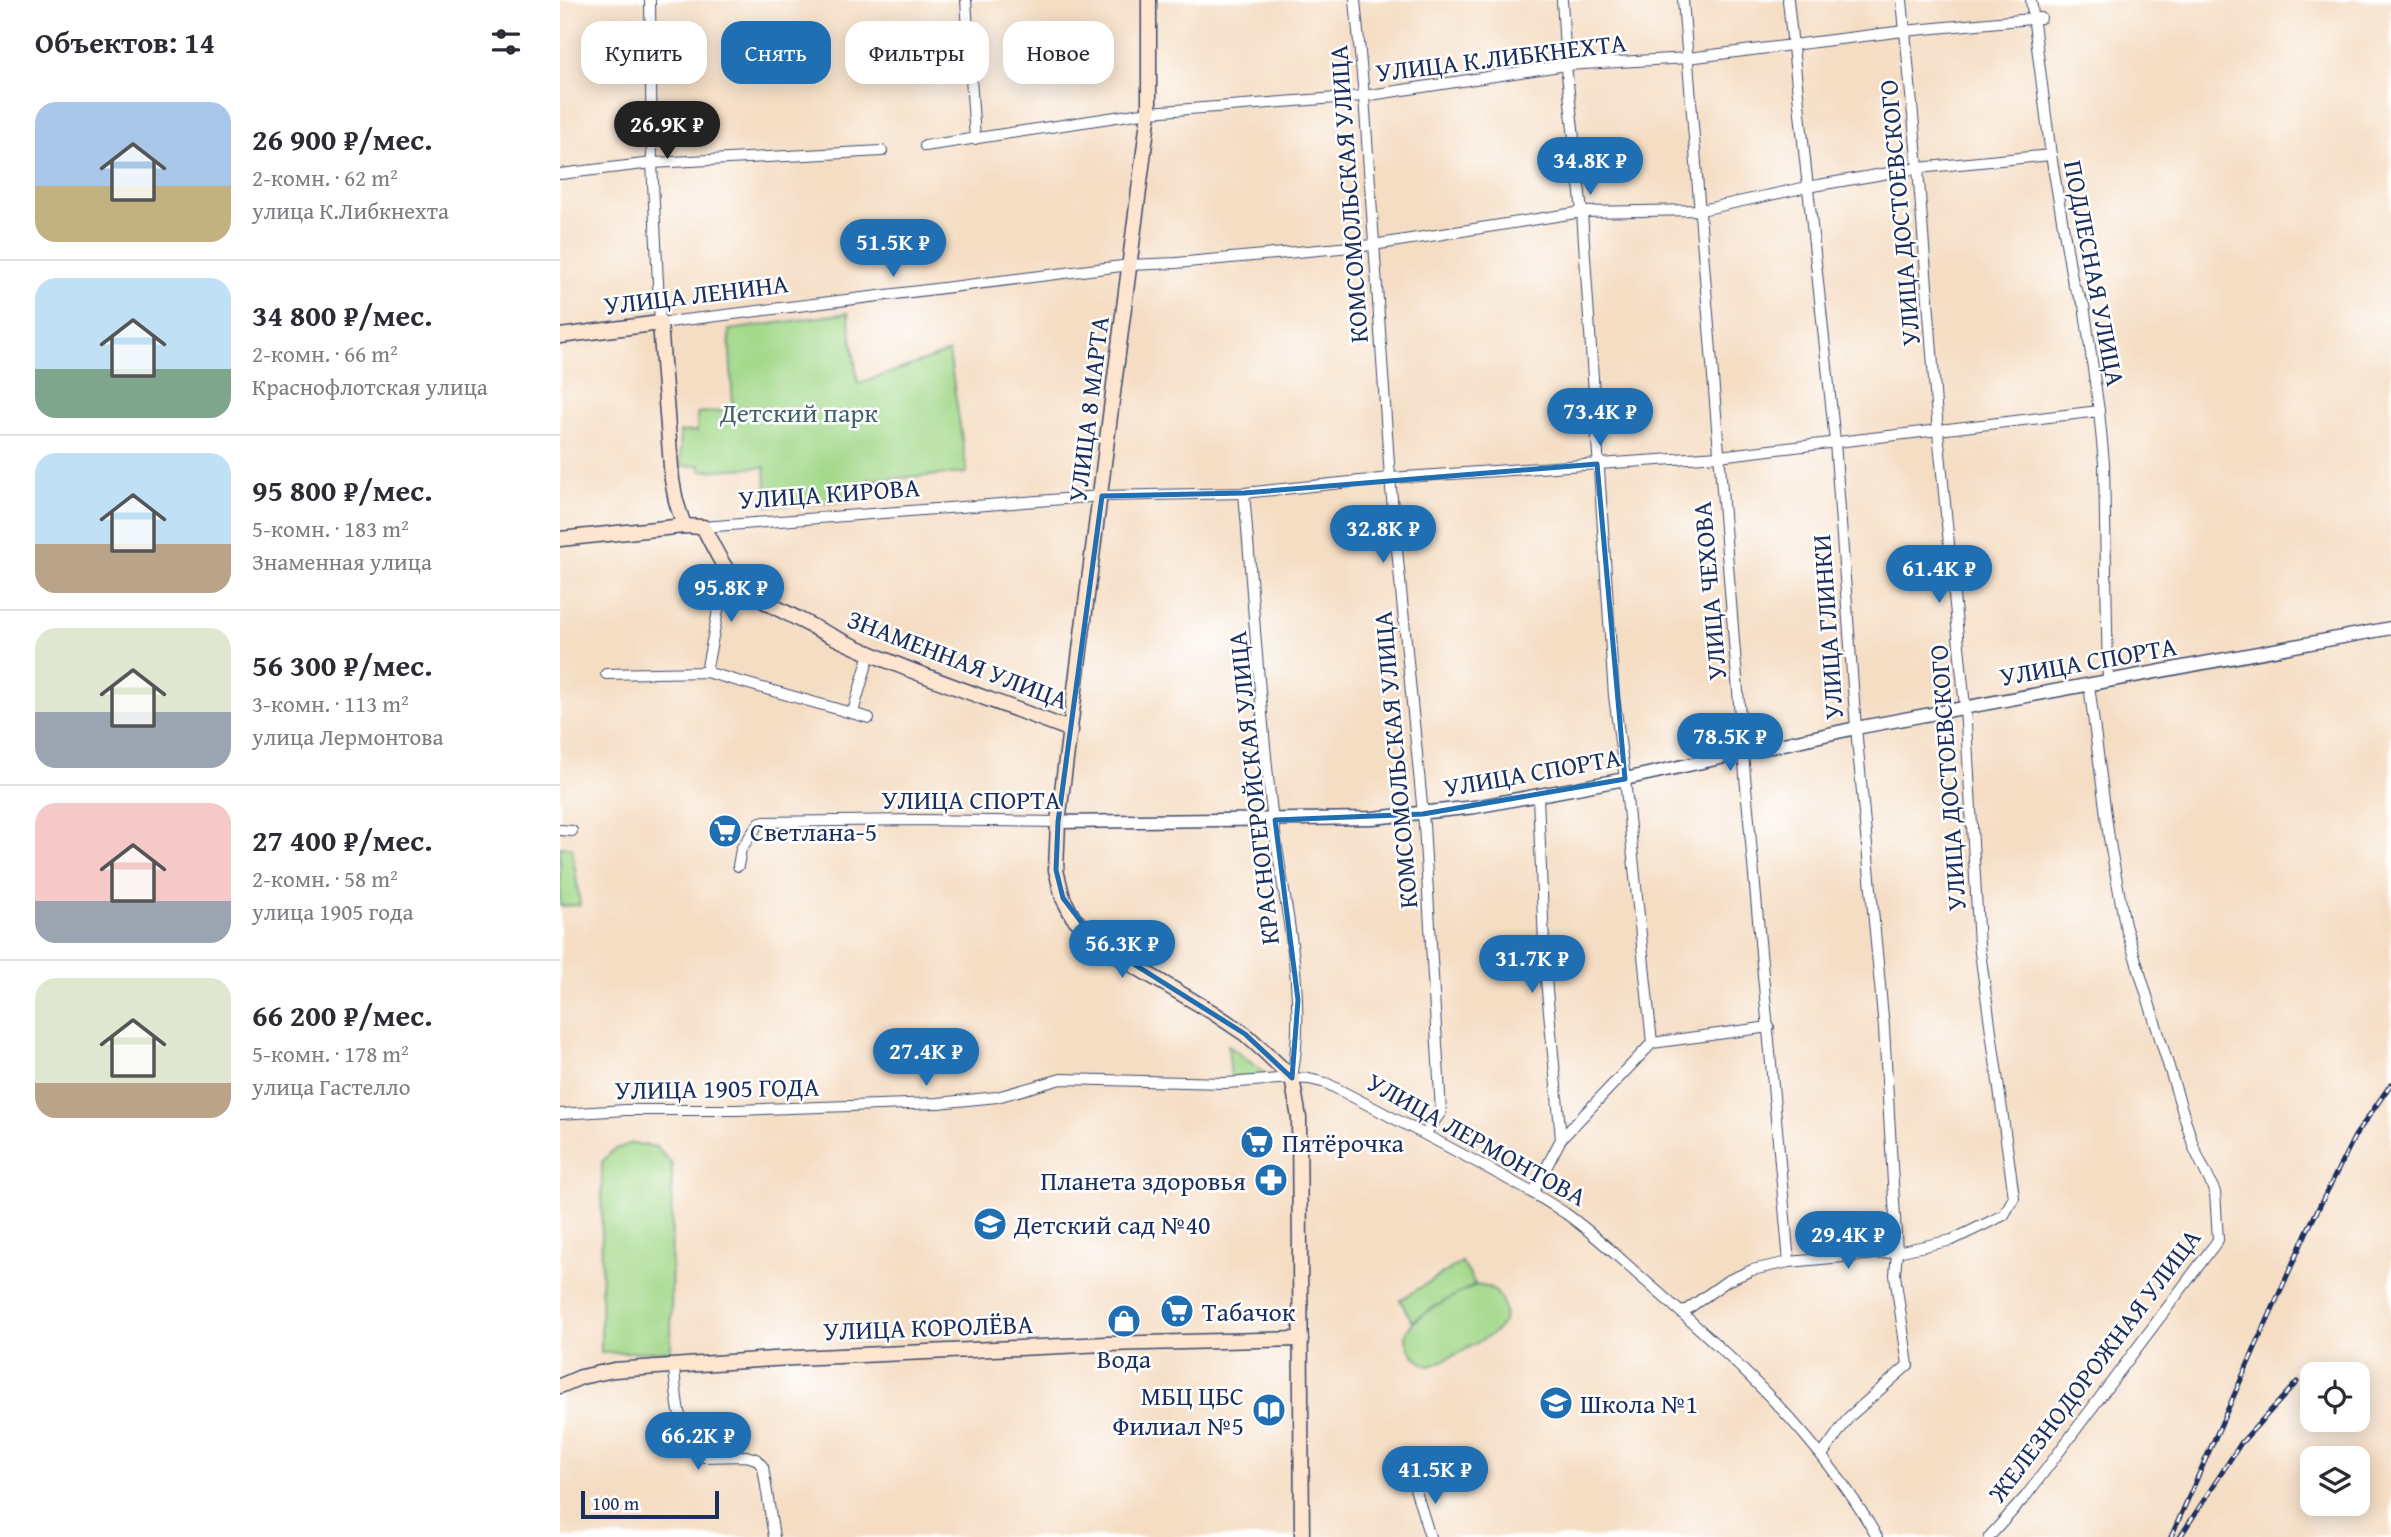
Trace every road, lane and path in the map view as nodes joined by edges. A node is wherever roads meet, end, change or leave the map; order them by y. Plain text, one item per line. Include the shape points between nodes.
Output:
1 (650, 0) edge
2 (966, 0) edge
3 (1149, 0) edge
4 (1355, 0) edge
5 (1562, 0) edge
6 (1683, 0) edge
7 (1788, 0) edge
8 (1902, 0) edge
9 (2031, 0) edge
10 (2037, 19) junction
11 (1904, 31) junction
12 (1793, 44) junction
13 (1688, 58) junction
14 (1566, 65) junction
15 (1364, 96) junction
16 (1150, 112) junction
17 (975, 139) junction
18 (925, 146) dead end
19 (882, 151) dead end
20 (2051, 155) junction
21 (652, 163) junction
22 (1918, 168) junction
23 (560, 174) edge
24 (1807, 187) junction
25 (1701, 210) junction
26 (1582, 212) junction
27 (1373, 245) junction
28 (1130, 265) junction
29 (660, 323) junction
30 (560, 335) edge
31 (2099, 411) junction
32 (1938, 432) junction
33 (1835, 442) junction
34 (1719, 456) junction
35 (1597, 464) junction
36 (1390, 478) junction
37 (1244, 493) junction
38 (1102, 496) junction
39 (684, 526) junction
40 (704, 527) junction
41 (560, 539) edge
42 (726, 570) junction
43 (2391, 628) edge
44 (870, 653) junction
45 (706, 672) junction
46 (606, 674) dead end
47 (2108, 681) junction
48 (2089, 685) junction
49 (1965, 707) junction
50 (853, 712) junction
51 (869, 718) dead end
52 (1856, 728) junction
53 (1071, 730) junction
54 (1743, 754) junction
55 (1625, 779) junction
56 (1538, 796) junction
57 (1423, 814) junction
58 (1274, 820) junction
59 (1058, 822) junction
60 (560, 830) edge
61 (572, 831) dead end
62 (738, 866) dead end
63 (1769, 1027) junction
64 (1651, 1042) junction
65 (1292, 1078) junction
66 (560, 1114) edge
67 (1425, 1134) junction
68 (1561, 1139) junction
69 (1533, 1193) junction
70 (1898, 1252) junction
71 (1789, 1262) junction
72 (1682, 1313) junction
73 (1301, 1339) junction
74 (674, 1366) junction
75 (560, 1385) edge
76 (1822, 1455) junction
77 (1414, 1485) dead end
78 (774, 1537) edge
79 (1302, 1537) edge
80 (1430, 1537) edge
81 (1877, 1537) edge
82 (1989, 1537) edge

1 - 21 street
2 - 17 street
3 - 16 main road, УЛИЦА 8 МАРТА
4 - 15 street, КОМСОМОЛЬСКАЯ УЛИЦА
5 - 14 street
6 - 13 street, УЛИЦА ЧЕХОВА
7 - 12 street, УЛИЦА ГЛИНКИ
8 - 11 street, УЛИЦА ДОСТОЕВСКОГО
9 - 10 street, ПОДЛЕСНАЯ УЛИЦА
10 - 11 street, УЛИЦА К.ЛИБКНЕХТА
10 - 20 street, ПОДЛЕСНАЯ УЛИЦА
11 - 12 street, УЛИЦА К.ЛИБКНЕХТА
11 - 22 street, УЛИЦА ДОСТОЕВСКОГО
12 - 13 street, УЛИЦА К.ЛИБКНЕХТА
12 - 24 street, УЛИЦА ГЛИНКИ
13 - 14 street, УЛИЦА К.ЛИБКНЕХТА
13 - 25 street, УЛИЦА ЧЕХОВА
14 - 15 street, УЛИЦА К.ЛИБКНЕХТА
14 - 26 street
15 - 16 street, УЛИЦА К.ЛИБКНЕХТА
15 - 27 street, КОМСОМОЛЬСКАЯ УЛИЦА
16 - 17 street, УЛИЦА К.ЛИБКНЕХТА
16 - 28 main road, УЛИЦА 8 МАРТА
17 - 18 street, УЛИЦА К.ЛИБКНЕХТА
19 - 21 street
20 - 22 street, УЛИЦА ЛЕНИНА
20 - 31 street, ПОДЛЕСНАЯ УЛИЦА via 2073,284 2084,305
21 - 23 street
21 - 29 street
22 - 24 street, УЛИЦА ЛЕНИНА
22 - 32 street, УЛИЦА ДОСТОЕВСКОГО
24 - 25 street, УЛИЦА ЛЕНИНА
24 - 33 street, УЛИЦА ГЛИНКИ
25 - 26 street, УЛИЦА ЛЕНИНА
25 - 34 street, УЛИЦА ЧЕХОВА
26 - 27 street, УЛИЦА ЛЕНИНА
26 - 35 street
27 - 28 street, УЛИЦА ЛЕНИНА
27 - 36 street, КОМСОМОЛЬСКАЯ УЛИЦА
28 - 29 street, УЛИЦА ЛЕНИНА
28 - 38 main road, УЛИЦА 8 МАРТА
29 - 30 main road, УЛИЦА ЛЕНИНА
29 - 39 main road via 672,480
31 - 32 street, УЛИЦА КИРОВА
31 - 47 street, ПОДЛЕСНАЯ УЛИЦА
32 - 33 street, УЛИЦА КИРОВА
32 - 49 street, УЛИЦА ДОСТОЕВСКОГО
33 - 34 street, УЛИЦА КИРОВА
33 - 52 street, УЛИЦА ГЛИНКИ
34 - 35 street, УЛИЦА КИРОВА
34 - 54 street, УЛИЦА ЧЕХОВА
35 - 36 street, УЛИЦА КИРОВА
35 - 55 street via 1614,696
36 - 37 street, УЛИЦА КИРОВА
36 - 57 street, КОМСОМОЛЬСКАЯ УЛИЦА
37 - 38 street, УЛИЦА КИРОВА
37 - 58 street, КРАСНОГЕРОЙСКАЯ УЛИЦА
38 - 40 street, УЛИЦА КИРОВА
38 - 53 main road, УЛИЦА 8 МАРТА
39 - 40 main road, УЛИЦА КИРОВА
39 - 41 main road, УЛИЦА КИРОВА
40 - 42 main road, ЗНАМЕННАЯ УЛИЦА
42 - 44 main road, ЗНАМЕННАЯ УЛИЦА via 763,600
42 - 45 street
43 - 47 street, УЛИЦА СПОРТА
44 - 50 street
44 - 53 main road, ЗНАМЕННАЯ УЛИЦА
45 - 46 street
45 - 50 street
47 - 48 street, УЛИЦА СПОРТА
48 - 49 street, УЛИЦА СПОРТА
48 - 82 street, ЖЕЛЕЗНОДОРОЖНАЯ УЛИЦА via 2109,838 2126,925 2194,1148 2215,1192 2218,1240 2026,1496
49 - 52 street, УЛИЦА СПОРТА
49 - 70 street, УЛИЦА ДОСТОЕВСКОГО via 1979,944 2014,1197 2004,1215 1952,1240
50 - 51 street
52 - 54 street, УЛИЦА СПОРТА
52 - 70 street, УЛИЦА ГЛИНКИ via 1884,1028
53 - 59 main road, УЛИЦА 8 МАРТА
54 - 55 street, УЛИЦА СПОРТА
54 - 63 street, УЛИЦА ЧЕХОВА
55 - 56 street, УЛИЦА СПОРТА
55 - 64 street
56 - 57 street, УЛИЦА СПОРТА
56 - 68 street via 1545,969
57 - 58 street, УЛИЦА СПОРТА
57 - 67 street, КОМСОМОЛЬСКАЯ УЛИЦА via 1441,1112
58 - 59 street, УЛИЦА СПОРТА
58 - 65 street, КРАСНОГЕРОЙСКАЯ УЛИЦА via 1298,1000
59 - 62 street, УЛИЦА СПОРТА via 760,822 741,849
59 - 65 main road via 1056,870 1073,917 1114,954 1245,1034
60 - 61 street
63 - 64 street
63 - 71 street, УЛИЦА ЧЕХОВА
64 - 68 street
65 - 66 street, УЛИЦА 1905 ГОДА via 1226,1083 1061,1079 997,1097 938,1103
65 - 67 street, УЛИЦА ЛЕРМОНТОВА via 1326,1083
65 - 73 main road via 1299,1118
67 - 69 street, УЛИЦА ЛЕРМОНТОВА
68 - 69 street
69 - 72 street, УЛИЦА ЛЕРМОНТОВА via 1595,1237
70 - 71 street
70 - 76 street, УЛИЦА ГЛИНКИ via 1895,1276 1908,1365 1849,1417
71 - 72 street via 1727,1281
72 - 76 street, УЛИЦА ЛЕРМОНТОВА
73 - 74 main road, УЛИЦА КОРОЛЁВА
73 - 79 main road
74 - 75 main road, УЛИЦА КОРОЛЁВА via 614,1370
74 - 78 street via 684,1432 692,1447 702,1457 746,1456 763,1467
76 - 81 street, УЛИЦА ЛЕРМОНТОВА
77 - 80 street

